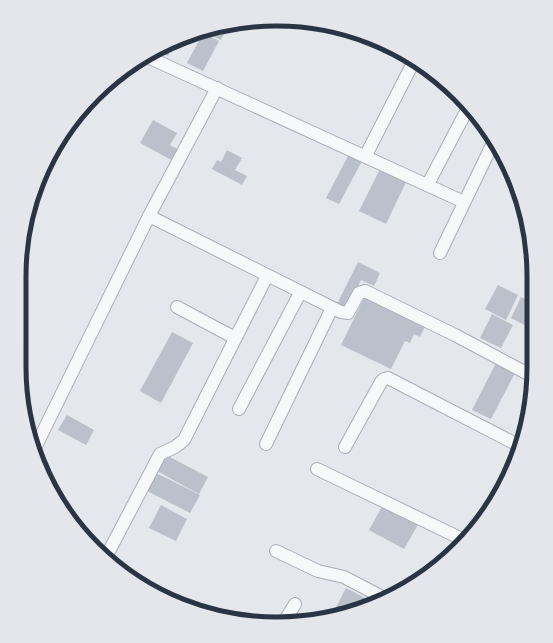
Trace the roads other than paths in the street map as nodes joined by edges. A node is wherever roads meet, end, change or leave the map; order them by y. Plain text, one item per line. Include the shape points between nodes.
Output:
1 (153, 59) edge
2 (412, 66) edge
3 (218, 88) junction
4 (466, 112) edge
5 (491, 147) edge
6 (366, 155) junction
7 (428, 184) junction
8 (464, 202) junction
9 (149, 216) junction
10 (440, 253) dead end
11 (267, 276) junction
12 (300, 293) junction
13 (177, 307) dead end
14 (332, 308) junction
15 (235, 338) junction
16 (527, 373) edge
17 (239, 409) dead end
18 (38, 442) edge
19 (515, 443) edge
20 (266, 444) dead end
21 (345, 447) dead end
22 (317, 468) dead end
23 (460, 538) edge
24 (276, 551) dead end
25 (108, 553) edge
26 (378, 595) edge
27 (294, 604) dead end
28 (287, 616) edge

1 - 3 street
2 - 6 street
3 - 6 street
3 - 9 street
4 - 7 street
5 - 8 street
6 - 7 street
7 - 8 street
8 - 10 street
9 - 11 street
9 - 18 street
11 - 12 street
11 - 15 street
12 - 14 street
12 - 17 street
13 - 15 street
14 - 16 street via 348,313 359,293 366,291
14 - 20 street
15 - 25 street via 184,440 160,454
19 - 21 street via 388,378 381,382
22 - 23 street
24 - 26 street via 318,571 344,577
27 - 28 street

